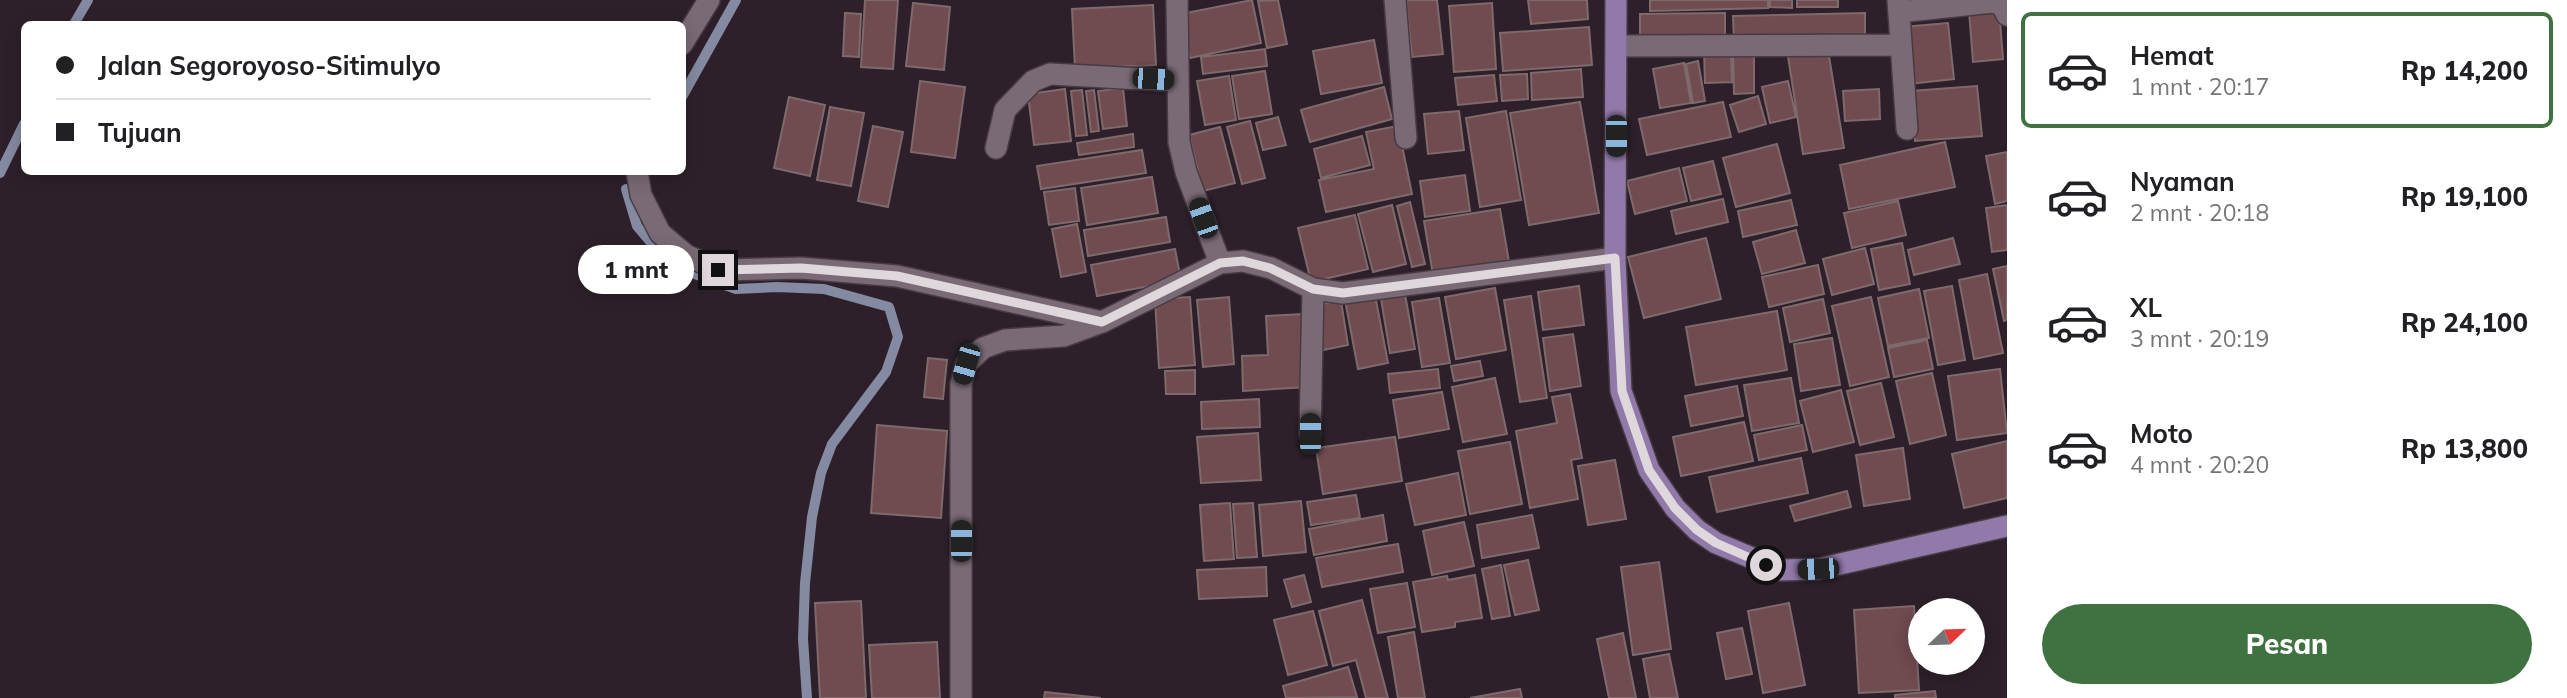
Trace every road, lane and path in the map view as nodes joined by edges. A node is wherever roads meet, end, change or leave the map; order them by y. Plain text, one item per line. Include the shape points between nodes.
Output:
1 (709, 0) edge
2 (1177, 0) edge
3 (1395, 0) edge
4 (1616, 0) edge
5 (1899, 6) edge
6 (2007, 15) edge
7 (686, 37) edge
8 (1901, 45) junction
9 (1617, 46) junction
10 (1178, 80) junction
11 (1907, 129) dead end
12 (1406, 138) dead end
13 (996, 148) dead end
14 (637, 175) edge
15 (1615, 258) junction
16 (1220, 263) junction
17 (1313, 289) junction
18 (1102, 322) junction
19 (1310, 434) dead end
20 (2007, 526) edge
21 (961, 698) edge

1 - 7 street
2 - 10 street
3 - 12 street
4 - 9 main road
5 - 6 street via 1993,2 2002,5
5 - 8 street
8 - 9 street
8 - 11 street
9 - 15 main road
10 - 13 street via 1050,74 1033,81 1005,110
10 - 16 street via 1181,155
14 - 18 street via 660,233 686,255 718,270 801,268 897,276
15 - 17 street via 1343,293
15 - 20 main road via 1622,391 1649,470 1675,508 1716,543 1781,570 1818,569
16 - 17 street via 1243,261 1270,268
16 - 18 street
17 - 19 street
18 - 21 street via 1064,336 1005,340 984,348 966,364 961,384

